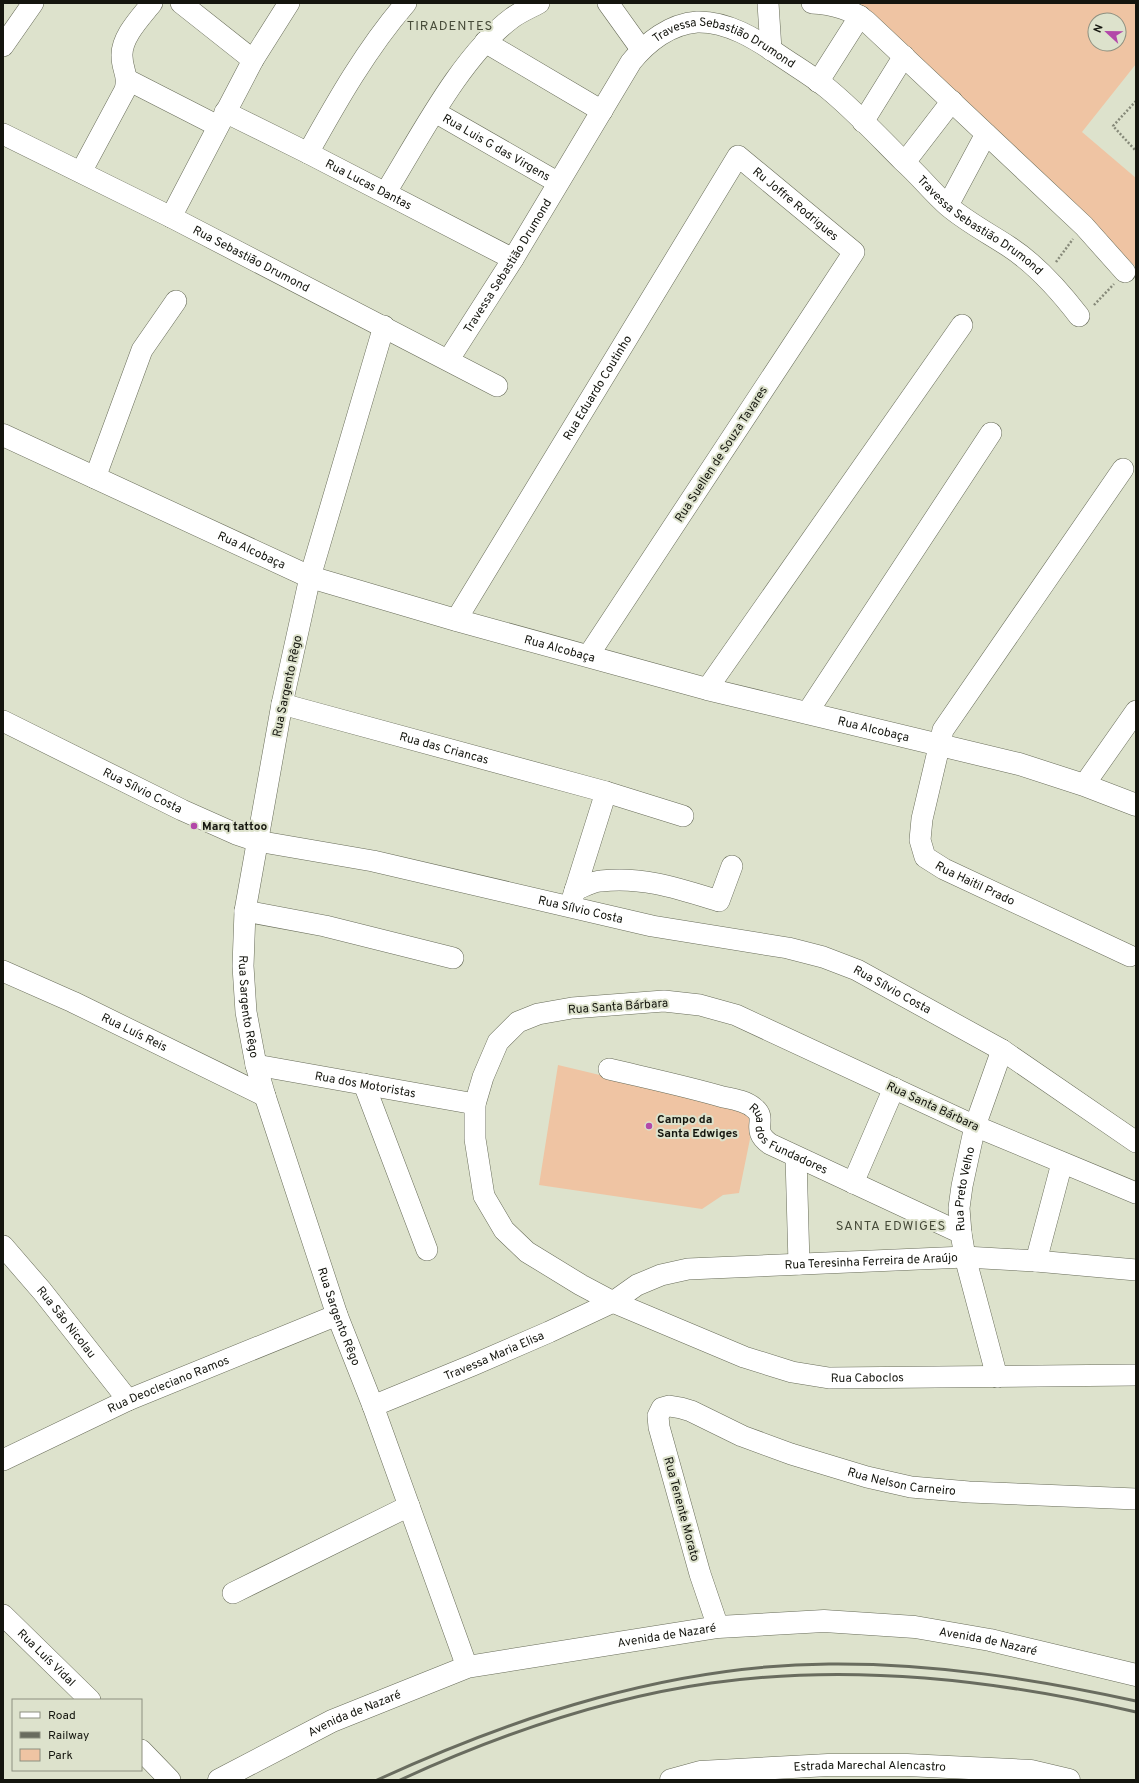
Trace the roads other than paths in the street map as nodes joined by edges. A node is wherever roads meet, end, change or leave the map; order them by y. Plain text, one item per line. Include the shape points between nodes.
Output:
1 (33, 3) edge
2 (152, 3) edge
3 (180, 3) edge
4 (289, 3) edge
5 (406, 3) edge
6 (539, 3) edge
7 (608, 3) edge
8 (768, 3) edge
9 (812, 3) edge
10 (860, 16) junction
11 (485, 42) junction
12 (3, 46) edge
13 (641, 49) junction
14 (771, 50) junction
15 (904, 56) junction
16 (253, 60) junction
17 (128, 80) junction
18 (818, 82) junction
19 (952, 101) junction
20 (602, 111) junction
21 (435, 112) junction
22 (221, 119) junction
23 (863, 122) junction
24 (3, 134) edge
25 (986, 134) junction
26 (308, 153) junction
27 (738, 156) joint
28 (904, 162) junction
29 (81, 172) junction
30 (557, 182) junction
31 (386, 192) junction
32 (948, 205) junction
33 (171, 217) junction
34 (854, 252) joint
35 (513, 258) junction
36 (1125, 272) road end
37 (176, 301) dead end
38 (1079, 316) road end
39 (962, 325) dead end
40 (384, 326) junction
41 (449, 360) junction
42 (498, 386) dead end
43 (991, 434) dead end
44 (3, 435) edge
45 (1123, 470) dead end
46 (95, 478) junction
47 (310, 577) junction
48 (456, 620) junction
49 (588, 656) junction
50 (707, 689) junction
51 (282, 704) junction
52 (1136, 711) edge
53 (807, 713) junction
54 (3, 721) edge
55 (940, 746) junction
56 (1084, 785) junction
57 (606, 792) junction
58 (1136, 805) edge
59 (683, 816) dead end
60 (257, 841) junction
61 (732, 866) dead end
62 (572, 898) junction
63 (245, 911) junction
64 (1130, 956) dead end
65 (453, 958) dead end
66 (3, 972) edge
67 (1002, 1050) junction
68 (256, 1065) junction
69 (609, 1069) dead end
70 (364, 1084) junction
71 (894, 1088) junction
72 (265, 1096) junction
73 (475, 1104) junction
74 (975, 1126) junction
75 (1136, 1142) edge
76 (796, 1157) junction
77 (1062, 1164) junction
78 (853, 1183) junction
79 (1136, 1193) edge
80 (961, 1233) junction
81 (3, 1246) edge
82 (427, 1250) dead end
83 (965, 1257) junction
84 (1036, 1261) junction
85 (800, 1264) junction
86 (1136, 1270) edge
87 (613, 1302) junction
88 (337, 1314) junction
89 (1136, 1375) edge
90 (997, 1377) junction
91 (128, 1400) junction
92 (373, 1406) junction
93 (681, 1408) joint
94 (3, 1460) edge
95 (1136, 1499) edge
96 (409, 1506) junction
97 (233, 1593) dead end
98 (3, 1615) edge
99 (718, 1626) junction
100 (467, 1667) junction
101 (1136, 1675) edge
102 (89, 1699) edge
103 (142, 1751) edge
104 (916, 1766) junction
105 (170, 1780) edge
106 (219, 1780) edge
107 (671, 1780) edge
108 (933, 1780) edge
109 (1069, 1780) edge

1 - 12 street
2 - 17 street via 124,44 122,55
3 - 16 street
4 - 16 street
5 - 26 street via 332,110
6 - 11 street via 513,18
7 - 13 street
8 - 14 street
9 - 10 street via 825,4
10 - 15 street
10 - 18 street
11 - 20 street
11 - 21 street
13 - 14 street, Travessa Sebastião Drumond via 655,38 675,28 696,22 733,29
13 - 20 street, Travessa Sebastião Drumond
14 - 18 street, Travessa Sebastião Drumond
15 - 19 street
15 - 23 street
16 - 22 street
17 - 22 street, Rua Lucas Dantas
17 - 29 street via 126,90
18 - 23 street, Travessa Sebastião Drumond
19 - 25 street
19 - 28 street
20 - 30 street, Travessa Sebastião Drumond
21 - 30 street, Rua Luis G das Virgens
21 - 31 street
22 - 26 street, Rua Lucas Dantas
22 - 33 street
23 - 28 street, Travessa Sebastião Drumond
24 - 29 street, Rua Sebastião Drumond
25 - 32 street
25 - 36 street via 1084,226
26 - 31 street, Rua Lucas Dantas
27 - 34 street, Ru Joffre Rodrigues
27 - 48 street, Rua Eduardo Coutinho
28 - 32 street, Travessa Sebastião Drumond
29 - 33 street, Rua Sebastião Drumond
30 - 35 street, Travessa Sebastião Drumond
31 - 35 street, Rua Lucas Dantas
32 - 38 street, Travessa Sebastião Drumond via 978,228 1010,247 1045,277
33 - 40 street, Rua Sebastião Drumond
34 - 49 street, Rua Suellen de Souza Tavares
35 - 41 street, Travessa Sebastião Drumond
37 - 46 street via 142,350
39 - 50 street
40 - 41 street, Rua Sebastião Drumond
40 - 47 street, Rua Sargento Rêgo
41 - 42 street, Rua Sebastião Drumond
43 - 53 street
44 - 46 main road, Rua Alcobaça
45 - 55 street, Rua Haitil Prado via 943,730
46 - 47 main road, Rua Alcobaça
47 - 48 main road, Rua Alcobaça
47 - 51 street, Rua Sargento Rêgo
48 - 49 main road, Rua Alcobaça
49 - 50 main road, Rua Alcobaça
50 - 53 main road, Rua Alcobaça
51 - 57 street, Rua das Criancas
51 - 60 street, Rua Sargento Rêgo
52 - 56 street
53 - 55 main road, Rua Alcobaça
54 - 60 street, Rua Sílvio Costa via 182,810
55 - 56 main road, Rua Alcobaça via 1019,764
55 - 64 street, Rua Haitil Prado via 922,819 920,840 926,857 944,868
56 - 58 main road, Rua Alcobaça
57 - 59 street, Rua das Criancas
57 - 62 street
60 - 62 street, Rua Sílvio Costa
60 - 63 street, Rua Sargento Rêgo
61 - 62 street via 719,901 664,884 635,881 600,881
62 - 67 street, Rua Sílvio Costa via 652,926 788,948 824,957 857,970
63 - 65 street via 325,926
63 - 68 street, Rua Sargento Rêgo via 243,966 246,1012
66 - 72 street, Rua Luís Reis via 73,1002
67 - 74 street, Rua Preto Velho
67 - 75 street, Rua Sílvio Costa
68 - 70 street, Rua dos Motoristas
68 - 72 street, Rua Sargento Rêgo
69 - 76 street, Rua dos Fundadores via 695,1088 746,1103 759,1112 760,1133 764,1140
70 - 73 street, Rua dos Motoristas
70 - 82 street
71 - 73 street, Rua Santa Bárbara via 736,1015 700,1005 664,1001 572,1008 538,1014 518,1022 498,1042
71 - 74 street, Rua Santa Bárbara
71 - 78 street
72 - 88 street, Rua Sargento Rêgo
73 - 87 street, Rua Santa Bárbara via 475,1139 484,1196 504,1230 527,1252
74 - 77 street, Rua Santa Bárbara
74 - 80 street, Rua Preto Velho via 959,1208
76 - 78 street, Rua dos Fundadores
76 - 85 street
77 - 79 street, Rua Santa Bárbara
77 - 84 street
78 - 80 street, Rua dos Fundadores
80 - 83 street, Rua Preto Velho
81 - 91 street, Rua São Nicolau
83 - 84 street, Rua Teresinha Ferreira de Araújo
83 - 85 street, Rua Teresinha Ferreira de Araújo
83 - 90 street, Rua Preto Velho
84 - 86 street, Rua Teresinha Ferreira de Araújo
85 - 87 street, Rua Teresinha Ferreira de Araújo via 688,1269 643,1282
87 - 90 street, Rua Caboclos via 744,1357 792,1372 829,1378
87 - 92 street, Travessa Maria Elisa via 473,1365
88 - 91 street, Rua Deocleciano Ramos
88 - 92 street, Rua Sargento Rêgo
89 - 90 street, Rua Caboclos
91 - 94 street, Rua Deocleciano Ramos
92 - 96 street, Rua Sargento Rêgo
93 - 95 street, Rua Nelson Carneiro via 742,1436 790,1454 866,1477 911,1487
93 - 99 street, Rua Tenente Morato via 662,1408 658,1416 659,1427 700,1574
96 - 97 street
96 - 100 street, Rua Sargento Rêgo
98 - 102 street, Rua Luís Vidal
99 - 100 main road, Avenida de Nazaré
99 - 101 main road, Avenida de Nazaré via 824,1621 915,1626 990,1640
100 - 106 main road, Avenida de Nazaré via 332,1721
103 - 105 street
104 - 107 main road, Estrada Marechal Alencastro via 828,1764 700,1772
104 - 108 main road via 930,1772
104 - 109 main road, Estrada Marechal Alencastro via 1031,1771

